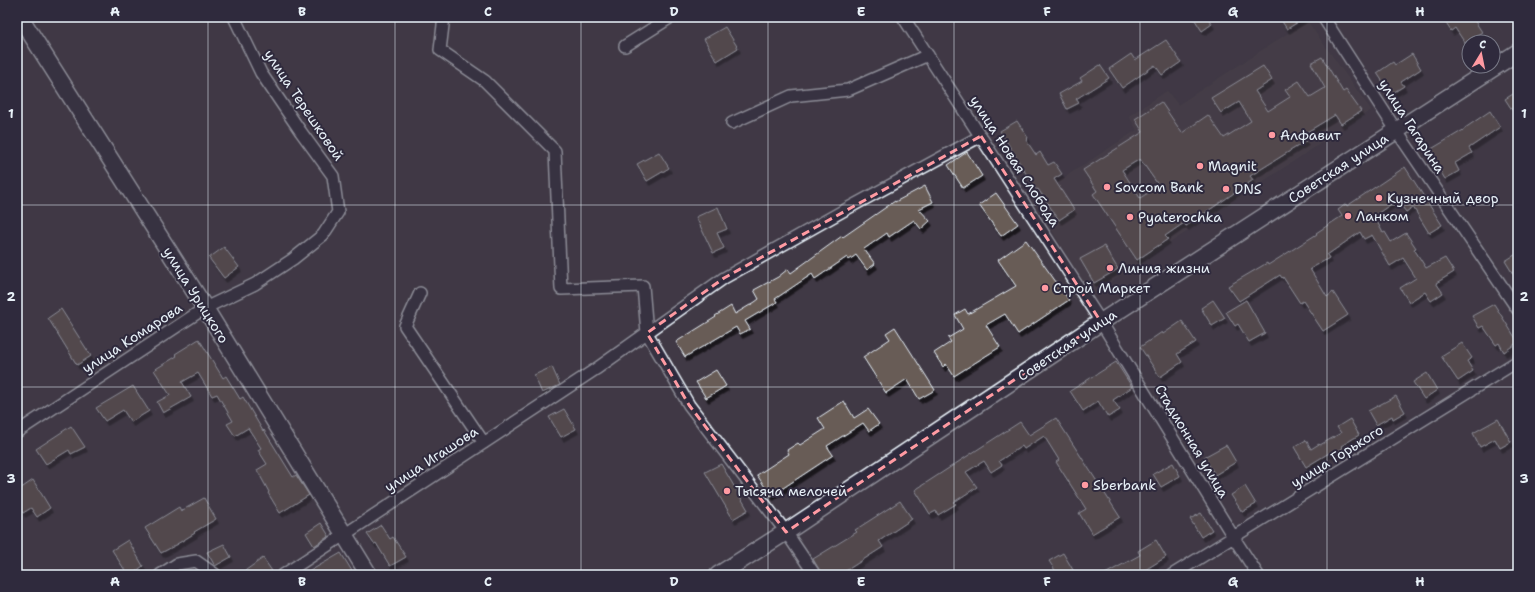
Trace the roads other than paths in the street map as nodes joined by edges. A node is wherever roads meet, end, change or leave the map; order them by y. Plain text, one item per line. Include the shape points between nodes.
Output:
1 (20, 17) edge
2 (234, 17) edge
3 (444, 17) edge
4 (671, 17) edge
5 (903, 17) edge
6 (1323, 17) edge
7 (625, 46) dead end
8 (1518, 52) edge
9 (928, 55) junction
10 (732, 124) dead end
11 (1396, 130) junction
12 (981, 136) junction
13 (338, 212) joint
14 (420, 293) dead end
15 (205, 308) junction
16 (1518, 310) edge
17 (1102, 322) junction
18 (647, 333) junction
19 (1518, 361) edge
20 (17, 432) edge
21 (484, 443) junction
22 (786, 532) junction
23 (345, 534) junction
24 (1234, 538) junction
25 (160, 575) edge
26 (216, 575) edge
27 (283, 575) edge
28 (369, 575) edge
29 (718, 575) edge
30 (815, 575) edge
31 (1172, 575) edge
32 (1258, 575) edge

1 - 15 main road, улица Урицкого
2 - 13 street, улица Терешковой via 261,73 333,176
3 - 18 street via 440,50 485,81 555,152 561,289 643,286
4 - 7 street
5 - 9 street, улица Новая Слобода
6 - 11 street, улица Гагарина
8 - 11 main road, Советская улица
9 - 10 street via 848,90 791,96
9 - 12 street, улица Новая Слобода
11 - 16 street, улица Гагарина
11 - 17 main road, Советская улица
12 - 17 street, улица Новая Слобода
12 - 18 street, улица Игашова via 724,278
13 - 15 street, улица Комарова via 323,235 293,259 255,284
14 - 21 street via 405,326
15 - 20 street, улица Комарова
15 - 23 main road, улица Урицкого
17 - 22 main road, Советская улица
17 - 24 street, Стадионная улица
18 - 21 street, улица Игашова via 596,370
18 - 22 street via 689,405
19 - 24 street, улица Горького
21 - 23 street, улица Игашова
22 - 29 main road, Советская улица
22 - 30 street
23 - 27 street, улица Игашова
23 - 28 main road, улица Урицкого
24 - 31 street, улица Горького
24 - 32 street, Стадионная улица
25 - 26 street via 177,564 196,561

